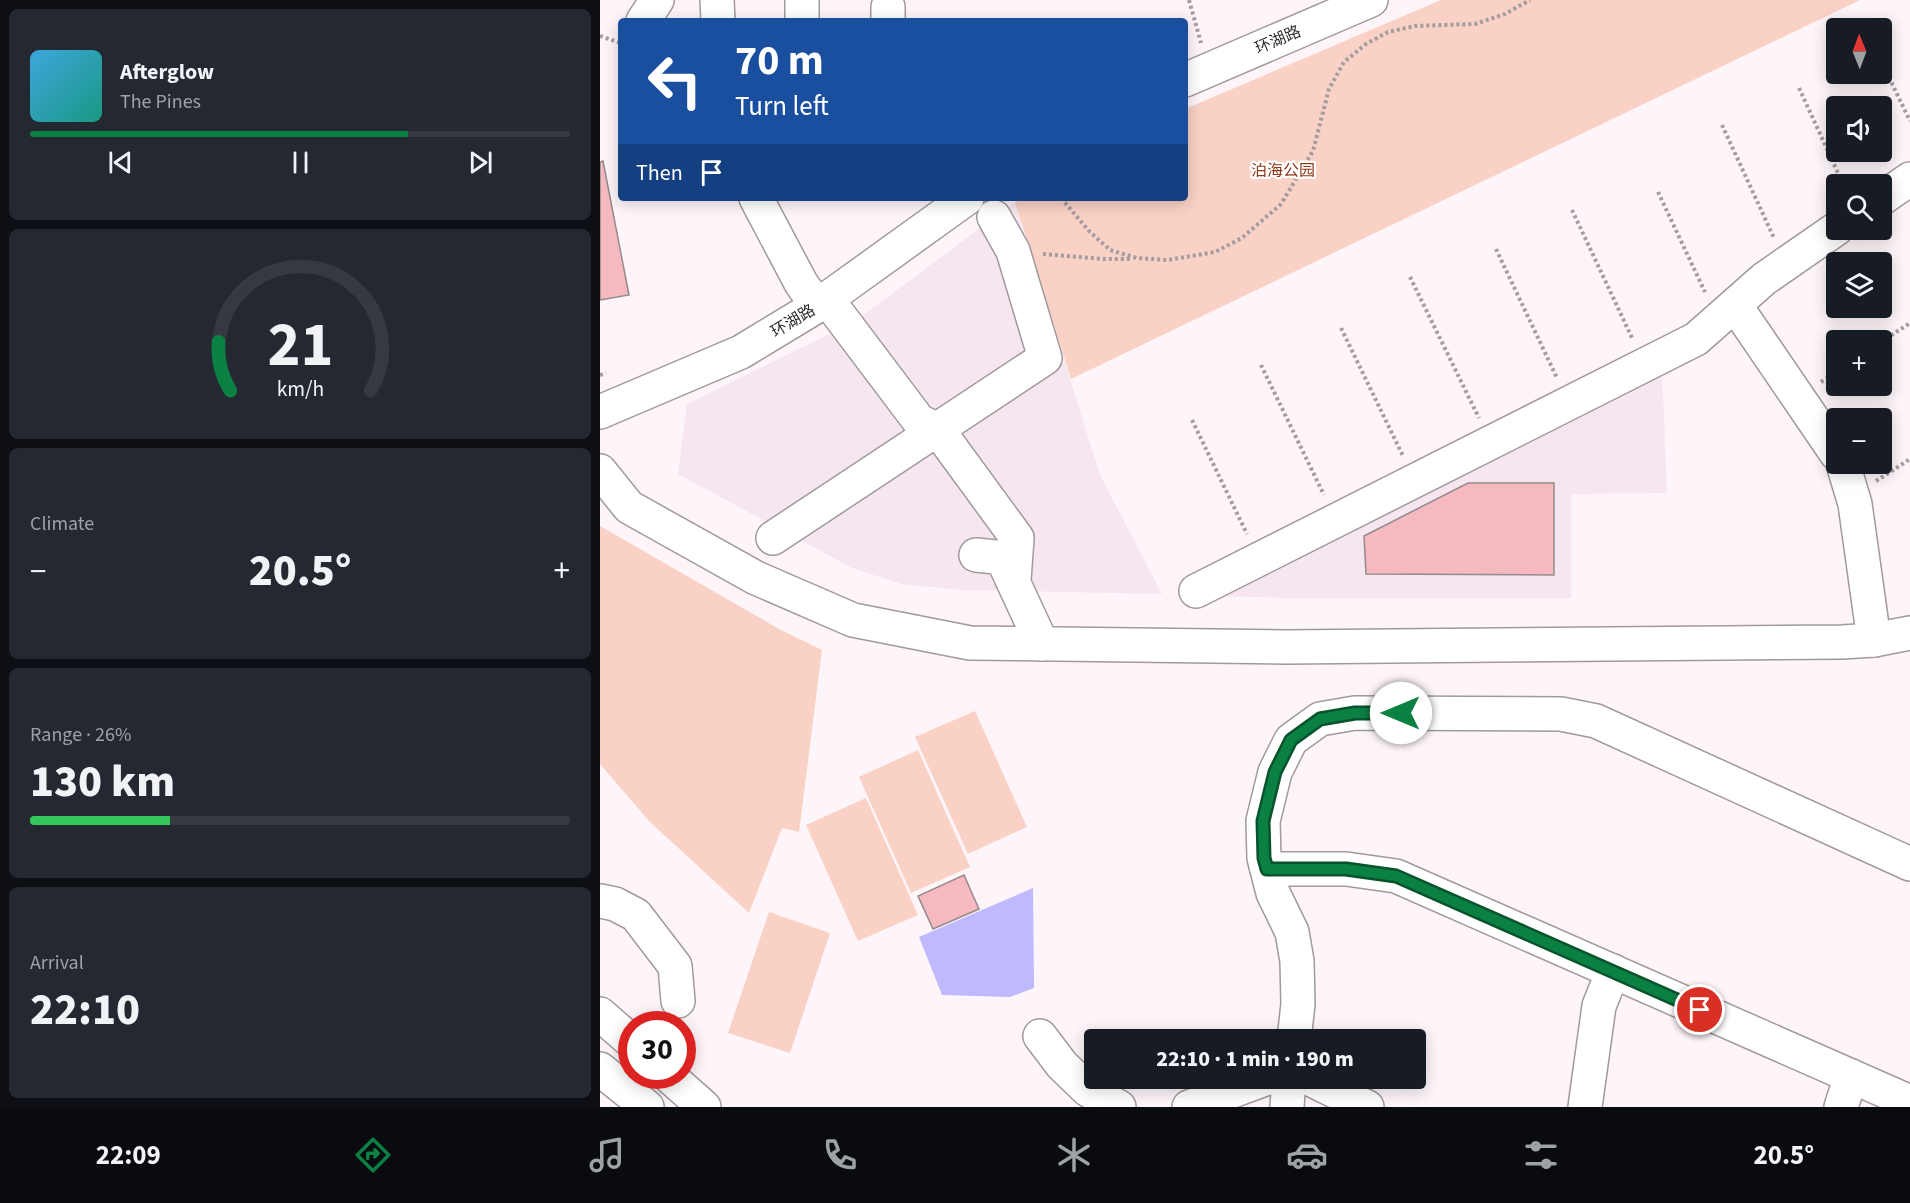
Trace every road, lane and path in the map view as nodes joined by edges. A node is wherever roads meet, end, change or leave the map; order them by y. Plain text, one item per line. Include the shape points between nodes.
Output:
1 (657, 0) edge
2 (717, 0) edge
3 (802, 0) edge
4 (1189, 0) edge
5 (1371, 0) edge
6 (1530, 0) edge
7 (645, 18) edge
8 (718, 18) edge
9 (802, 18) edge
10 (600, 36) edge
11 (618, 42) edge
12 (1202, 46) dead end
13 (1188, 79) edge
14 (1892, 84) edge
15 (1799, 88) dead end
16 (1910, 121) edge
17 (1722, 126) dead end
18 (1838, 174) edge
19 (1910, 179) edge
20 (1892, 191) edge
21 (1658, 192) dead end
22 (758, 201) edge
23 (963, 201) edge
24 (1064, 201) edge
25 (1572, 210) dead end
26 (994, 217) dead end
27 (1826, 237) edge
28 (1496, 249) dead end
29 (1013, 251) junction
30 (1137, 258) junction
31 (1786, 264) junction
32 (1410, 277) dead end
33 (822, 302) junction
34 (1726, 313) junction
35 (1910, 323) edge
36 (1341, 328) dead end
37 (1892, 335) edge
38 (1261, 365) dead end
39 (1645, 365) junction
40 (606, 373) dead end
41 (600, 375) edge
42 (1569, 403) junction
43 (600, 412) edge
44 (1192, 420) dead end
45 (938, 430) junction
46 (1826, 440) edge
47 (1491, 442) junction
48 (1910, 459) edge
49 (600, 471) edge
50 (1846, 474) edge
51 (1414, 481) junction
52 (1852, 496) junction
53 (1336, 520) junction
54 (773, 538) dead end
55 (976, 555) dead end
56 (1259, 559) junction
57 (1014, 580) junction
58 (1196, 591) dead end
59 (1910, 633) edge
60 (1874, 640) junction
61 (1042, 644) junction
62 (1910, 864) edge
63 (1267, 869) junction
64 (600, 901) edge
65 (1613, 971) junction
66 (678, 1000) dead end
67 (600, 1014) edge
68 (1295, 1029) edge
69 (618, 1030) edge
70 (1040, 1036) dead end
71 (600, 1069) edge
72 (1851, 1076) junction
73 (684, 1089) edge
74 (1238, 1089) edge
75 (1289, 1089) edge
76 (1330, 1089) edge
77 (1910, 1102) edge
78 (647, 1107) edge
79 (705, 1107) edge
80 (1119, 1107) edge
81 (1189, 1107) edge
82 (1287, 1107) edge
83 (1367, 1107) edge
84 (1585, 1107) edge
85 (1841, 1107) edge

1 - 7 street
2 - 8 street
3 - 9 street
4 - 12 path
5 - 13 street, 环湖路
6 - 30 path via 1475,24 1415,26 1388,32 1366,44 1344,62 1329,89 1313,151 1281,204 1263,222 1215,252 1168,260
10 - 11 path
14 - 16 path
15 - 18 path
17 - 31 path
19 - 20 street
21 - 34 path
22 - 33 street via 801,282
23 - 33 street, 环湖路
24 - 30 path via 1110,250
25 - 39 path
26 - 29 street
27 - 31 street
28 - 42 path
29 - 30 path via 1103,260
29 - 45 street via 1045,358
31 - 34 street
32 - 47 path
33 - 43 street, 环湖路 via 741,352
33 - 45 street via 919,421
34 - 39 street via 1696,339
34 - 46 street
35 - 37 path
36 - 51 path
38 - 53 path
39 - 42 street
40 - 41 path
42 - 47 street
44 - 56 path
45 - 54 street
45 - 57 street via 1017,538
47 - 51 street
48 - 52 path
49 - 61 street via 629,507 756,578 853,620 970,643
50 - 52 street
51 - 53 street
52 - 60 street
53 - 56 street
55 - 57 street via 1004,562
56 - 58 street
57 - 61 street
59 - 60 street
60 - 61 street via 1297,647
62 - 63 street via 1596,721 1561,714 1355,713 1320,719 1291,740 1275,772 1263,821
63 - 65 street via 1346,869 1396,876
63 - 68 street via 1273,893 1292,932 1297,961
64 - 66 street via 636,915 675,966
65 - 72 street
65 - 84 street via 1599,1006
67 - 69 street
70 - 80 street via 1062,1065 1089,1090
71 - 78 street
72 - 77 street
72 - 85 street
73 - 79 street
74 - 81 street
75 - 82 street
76 - 83 street

